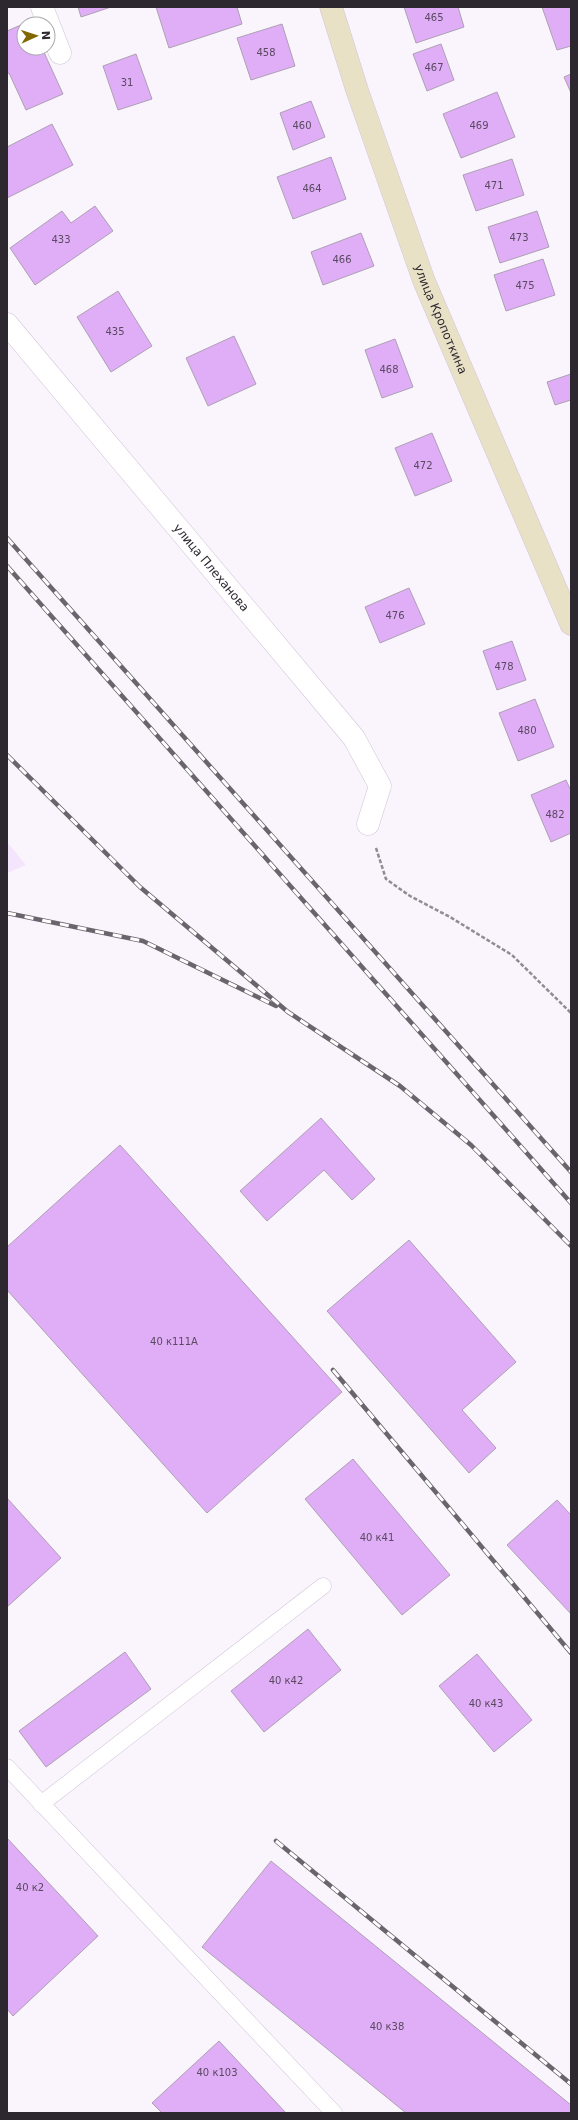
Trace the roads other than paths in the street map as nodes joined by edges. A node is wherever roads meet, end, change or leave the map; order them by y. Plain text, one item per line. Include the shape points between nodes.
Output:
1 (42, 7) edge
2 (331, 7) edge
3 (60, 53) dead end
4 (7, 324) edge
5 (571, 624) edge
6 (368, 824) road end
7 (323, 1586) dead end
8 (7, 1767) edge
9 (41, 1804) junction
10 (334, 2113) edge

1 - 3 street
2 - 5 main road, улица Кропоткина via 357,90 424,281
4 - 6 street, улица Плеханова via 354,738 380,786
7 - 9 lane
8 - 9 lane
9 - 10 lane

